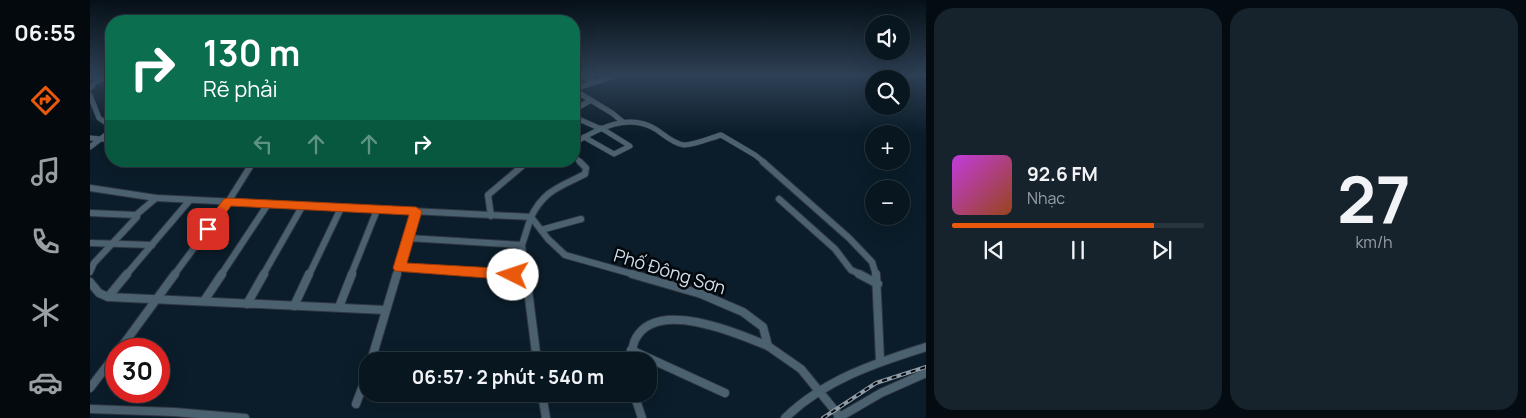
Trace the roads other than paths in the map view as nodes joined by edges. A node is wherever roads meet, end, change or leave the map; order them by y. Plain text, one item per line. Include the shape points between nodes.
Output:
1 (90, 95) edge
2 (583, 95) edge
3 (591, 100) junction
4 (580, 106) edge
5 (580, 120) edge
6 (623, 122) junction
7 (105, 123) edge
8 (600, 128) junction
9 (105, 136) edge
10 (584, 137) junction
11 (90, 138) edge
12 (101, 139) junction
13 (105, 139) edge
14 (580, 139) edge
15 (92, 145) edge
16 (580, 163) edge
17 (250, 167) edge
18 (521, 167) edge
19 (90, 188) edge
20 (156, 198) junction
21 (779, 198) dead end
22 (190, 200) junction
23 (228, 202) junction
24 (268, 204) junction
25 (303, 205) junction
26 (341, 208) junction
27 (377, 210) junction
28 (416, 211) junction
29 (90, 214) edge
30 (136, 215) junction
31 (491, 216) junction
32 (531, 217) junction
33 (581, 218) dead end
34 (541, 230) junction
35 (408, 238) junction
36 (90, 243) edge
37 (112, 244) junction
38 (152, 245) junction
39 (522, 245) junction
40 (400, 268) junction
41 (90, 272) edge
42 (525, 276) junction
43 (90, 282) edge
44 (878, 284) junction
45 (108, 297) junction
46 (156, 299) junction
47 (204, 301) junction
48 (247, 304) junction
49 (294, 306) junction
50 (339, 307) junction
51 (385, 310) junction
52 (128, 338) edge
53 (768, 346) junction
54 (926, 347) edge
55 (630, 350) joint
56 (373, 352) edge
57 (536, 352) edge
58 (880, 360) junction
59 (105, 368) edge
60 (926, 373) edge
61 (90, 388) edge
62 (820, 392) junction
63 (725, 394) dead end
64 (359, 396) edge
65 (543, 402) edge
66 (637, 402) edge
67 (356, 404) dead end
68 (90, 409) edge
69 (245, 418) edge
70 (546, 418) edge
71 (642, 418) edge
72 (785, 418) edge
73 (840, 418) edge

1 - 7 street via 95,114
2 - 3 street
3 - 4 street
3 - 6 street
5 - 8 street
6 - 8 street
6 - 44 street via 644,124 684,145 721,135 736,142 861,249 875,267
8 - 10 street
8 - 10 street via 630,146 614,154
9 - 12 street
10 - 14 street
11 - 12 street
12 - 13 street
12 - 15 street
16 - 32 street via 587,171 545,195
17 - 23 street
18 - 31 street via 488,195
19 - 20 street
20 - 22 street
20 - 30 street
21 - 44 street via 835,249 851,270
22 - 23 street
22 - 38 street
23 - 24 street
23 - 46 street
24 - 25 street
24 - 47 street
25 - 26 street
25 - 48 street
26 - 27 street
26 - 49 street
27 - 28 street
27 - 50 street
28 - 31 street
28 - 35 street
29 - 30 street
30 - 37 street
31 - 32 street
32 - 34 street, Phố Đông Sơn
32 - 39 street
33 - 34 street
34 - 53 street, Phố Đông Sơn via 557,249 573,258 661,281 743,312 763,327
35 - 39 street
35 - 40 street
36 - 37 street
37 - 38 street
37 - 41 street
38 - 45 street
39 - 42 street
40 - 42 street
40 - 51 street
42 - 57 street
43 - 45 street via 99,293
44 - 58 street
45 - 46 street
46 - 47 street
46 - 52 street
47 - 48 street
48 - 49 street
49 - 50 street
50 - 51 street
51 - 56 street
53 - 55 street via 713,324 677,320 653,323 639,333
53 - 62 street via 802,369
54 - 58 street
55 - 63 street
58 - 62 street
59 - 61 street
60 - 73 street via 881,393
62 - 72 street
62 - 73 street
64 - 67 street
65 - 70 street
66 - 71 street
68 - 69 street

